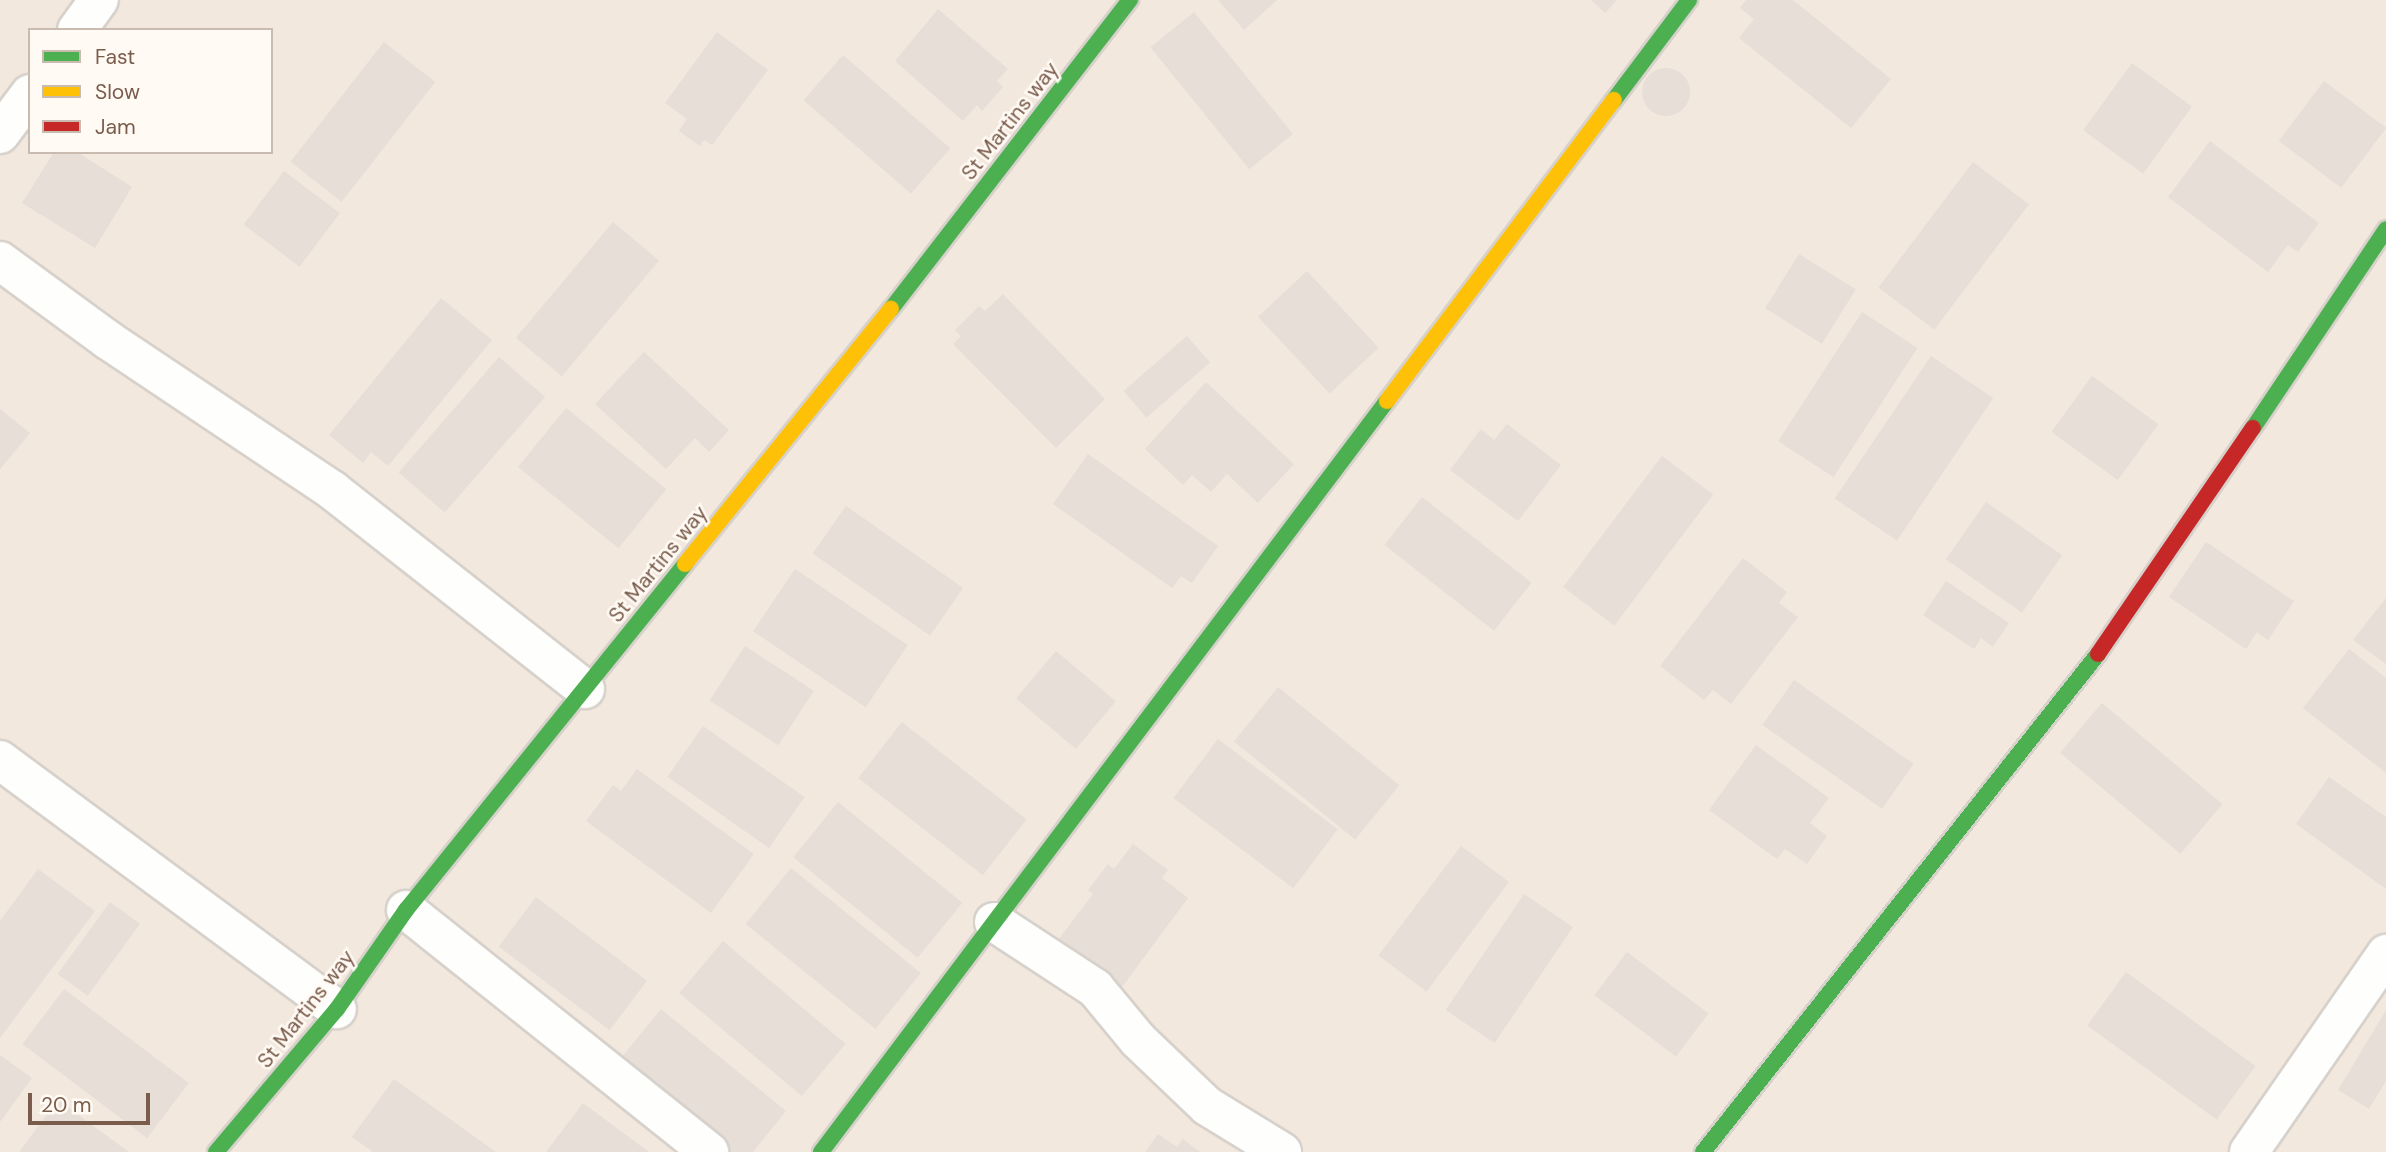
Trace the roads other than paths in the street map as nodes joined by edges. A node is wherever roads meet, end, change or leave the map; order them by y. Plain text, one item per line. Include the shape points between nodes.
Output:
1 (99, 0) edge
2 (1130, 0) edge
3 (1689, 0) edge
4 (78, 28) edge
5 (28, 97) edge
6 (0, 134) edge
7 (2386, 229) edge
8 (0, 261) edge
9 (585, 689) junction
10 (0, 760) edge
11 (407, 910) junction
12 (994, 922) junction
13 (2386, 954) edge
14 (337, 1009) junction
15 (216, 1152) edge
16 (709, 1152) edge
17 (821, 1152) edge
18 (1282, 1152) edge
19 (1703, 1152) edge
20 (2249, 1152) edge

1 - 4 street
2 - 9 street, St Martins way via 897,302
3 - 12 street
5 - 6 street
7 - 19 street via 2130,614
8 - 9 street via 108,340 332,490
9 - 11 street, St Martins way
10 - 14 street
11 - 14 street, St Martins way
11 - 16 street
12 - 17 street
12 - 18 street via 1095,988 1138,1040 1207,1106
13 - 20 street
14 - 15 street, St Martins way

